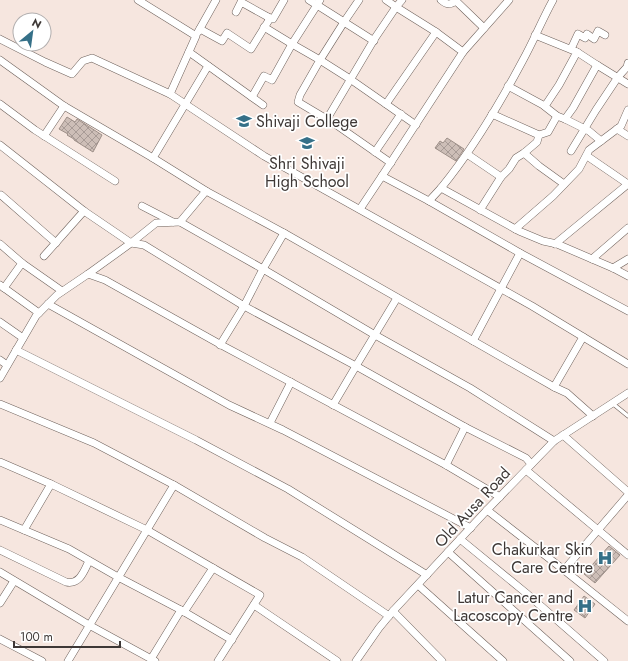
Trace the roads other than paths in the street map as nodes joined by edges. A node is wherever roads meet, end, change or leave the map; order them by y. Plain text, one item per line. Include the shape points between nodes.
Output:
1 (138, 0) edge
2 (216, 0) edge
3 (284, 0) edge
4 (309, 0) edge
5 (359, 0) edge
6 (386, 0) edge
7 (402, 0) edge
8 (441, 0) edge
9 (456, 0) edge
10 (509, 0) edge
11 (553, 0) edge
12 (241, 1) edge
13 (319, 2) edge
14 (396, 7) junction
15 (236, 12) dead end
16 (268, 17) junction
17 (344, 22) junction
18 (264, 27) junction
19 (484, 28) junction
20 (198, 32) junction
21 (436, 32) junction
22 (536, 35) junction
23 (605, 35) dead end
24 (0, 39) edge
25 (374, 40) junction
26 (292, 44) junction
27 (574, 51) junction
28 (189, 52) junction
29 (463, 52) junction
30 (0, 60) edge
31 (320, 60) junction
32 (628, 63) edge
33 (596, 65) junction
34 (208, 66) junction
35 (618, 77) junction
36 (350, 79) junction
37 (628, 84) edge
38 (508, 86) junction
39 (170, 94) junction
40 (252, 97) junction
41 (0, 104) edge
42 (185, 104) junction
43 (386, 104) junction
44 (263, 105) dead end
45 (64, 106) junction
46 (545, 106) junction
47 (628, 110) edge
48 (401, 114) junction
49 (492, 114) junction
50 (557, 116) junction
51 (327, 119) junction
52 (565, 119) junction
53 (416, 125) junction
54 (618, 129) junction
55 (585, 130) junction
56 (539, 135) junction
57 (44, 136) junction
58 (628, 136) edge
59 (601, 141) junction
60 (0, 145) edge
61 (375, 152) junction
62 (572, 152) dead end
63 (524, 153) junction
64 (467, 154) junction
65 (587, 156) junction
66 (153, 158) junction
67 (391, 163) junction
68 (382, 176) junction
69 (501, 177) junction
70 (115, 181) dead end
71 (564, 184) junction
72 (628, 184) edge
73 (441, 188) junction
74 (206, 191) junction
75 (2, 195) dead end
76 (429, 201) junction
77 (142, 206) dead end
78 (360, 209) junction
79 (480, 210) junction
80 (84, 211) junction
81 (176, 222) junction
82 (628, 228) edge
83 (514, 229) junction
84 (284, 233) junction
85 (56, 243) junction
86 (131, 243) junction
87 (0, 244) edge
88 (555, 244) junction
89 (520, 253) junction
90 (44, 256) dead end
91 (592, 259) junction
92 (628, 259) edge
93 (22, 263) junction
94 (613, 268) junction
95 (263, 269) junction
96 (88, 274) junction
97 (628, 276) edge
98 (2, 286) edge
99 (500, 289) junction
100 (62, 291) junction
101 (397, 298) junction
102 (48, 304) junction
103 (244, 306) junction
104 (628, 311) edge
105 (39, 313) junction
106 (0, 322) edge
107 (375, 335) junction
108 (583, 337) junction
109 (23, 338) junction
110 (473, 341) junction
111 (220, 345) junction
112 (16, 350) junction
113 (0, 360) edge
114 (628, 364) edge
115 (7, 365) junction
116 (356, 366) junction
117 (0, 378) edge
118 (291, 382) junction
119 (554, 387) junction
120 (628, 393) edge
121 (0, 404) edge
122 (612, 404) junction
123 (333, 405) junction
124 (593, 416) junction
125 (628, 416) edge
126 (270, 423) junction
127 (465, 427) junction
128 (563, 435) junction
129 (554, 441) junction
130 (0, 462) edge
131 (446, 465) junction
132 (529, 467) junction
133 (51, 484) junction
134 (174, 485) junction
135 (628, 492) edge
136 (628, 495) edge
137 (500, 496) junction
138 (487, 510) junction
139 (0, 520) edge
140 (471, 528) junction
141 (24, 530) junction
142 (147, 530) junction
143 (598, 530) junction
144 (460, 539) junction
145 (0, 550) edge
146 (448, 552) junction
147 (628, 555) edge
148 (89, 561) junction
149 (213, 568) junction
150 (564, 570) junction
151 (0, 572) edge
152 (427, 575) junction
153 (118, 577) junction
154 (14, 581) junction
155 (418, 585) junction
156 (0, 604) edge
157 (254, 605) junction
158 (183, 611) junction
159 (391, 613) junction
160 (628, 621) edge
161 (89, 625) junction
162 (0, 639) edge
163 (232, 640) junction
164 (153, 660) edge
165 (42, 661) edge
166 (68, 661) edge
167 (218, 661) edge
168 (337, 661) edge
169 (356, 661) edge
170 (442, 661) edge
171 (503, 661) edge
172 (570, 661) edge
173 (604, 661) edge

1 - 20 street
2 - 20 street
3 - 16 street via 273,19
4 - 13 street
5 - 17 street
6 - 14 street
7 - 14 street
8 - 9 street via 451,5
9 - 19 street
10 - 19 street
11 - 22 street
12 - 15 street
12 - 16 street
13 - 17 street
13 - 26 street
14 - 21 street
14 - 25 street
16 - 18 street via 269,20
17 - 25 street
17 - 31 street
18 - 20 street via 251,49 227,33 222,41
18 - 26 street
19 - 29 street
20 - 28 street
21 - 29 street
21 - 43 street
22 - 27 street
22 - 38 street
23 - 27 street via 598,31 594,39 588,34 585,38 578,34
24 - 39 street via 72,74 83,61 92,58
25 - 36 street
26 - 31 street
26 - 40 street via 272,80 264,76
27 - 33 street
27 - 46 street via 559,85
28 - 34 street
28 - 39 street
29 - 53 street
30 - 45 street
31 - 36 street
31 - 51 street via 298,102
32 - 35 street
33 - 35 street
33 - 52 street
34 - 40 street
34 - 42 street
35 - 37 street
35 - 55 street
36 - 43 street
36 - 51 street
38 - 46 street
38 - 49 street
39 - 42 street
40 - 44 street
41 - 57 street
42 - 66 street
42 - 78 street via 264,156
43 - 48 street
45 - 57 street
45 - 66 street
46 - 50 street
47 - 54 street
48 - 53 street
48 - 61 street
49 - 56 street
49 - 64 street
50 - 52 street
50 - 56 street via 548,132
51 - 61 street
52 - 55 street
53 - 67 street
54 - 58 street
54 - 59 street
55 - 59 street
55 - 62 street
56 - 63 street via 537,142
57 - 70 street
59 - 65 street via 589,150
60 - 80 street
61 - 67 street
63 - 69 street via 516,158
63 - 71 street
64 - 69 street
64 - 73 street
65 - 71 street via 579,169
65 - 72 street
66 - 74 street
67 - 68 street
68 - 76 street
68 - 78 street
69 - 79 street
71 - 83 street via 554,196
72 - 88 street
73 - 76 street
73 - 79 street
74 - 81 street
74 - 84 street
75 - 85 street
76 - 89 street
77 - 81 street
78 - 99 street
79 - 83 street
80 - 85 street
80 - 86 street
81 - 86 street via 156,223
81 - 95 street
82 - 91 street
83 - 88 street via 543,242
84 - 95 street
84 - 101 street
85 - 90 street
86 - 96 street
86 - 103 street via 144,246
87 - 93 street
88 - 91 street
89 - 99 street
89 - 104 street
91 - 94 street
92 - 94 street
93 - 98 street
93 - 100 street
94 - 97 street
95 - 103 street
95 - 107 street
96 - 100 street
96 - 111 street via 105,280
98 - 105 street
99 - 108 street
99 - 110 street
100 - 102 street
101 - 107 street
101 - 110 street
102 - 105 street
102 - 126 street via 229,405
103 - 111 street
103 - 116 street
105 - 109 street
106 - 109 street
107 - 116 street
107 - 129 street via 470,388
108 - 114 street
108 - 119 street
109 - 112 street
110 - 119 street
111 - 118 street
112 - 115 street
112 - 152 street via 288,489
113 - 115 street
115 - 117 street
116 - 123 street
116 - 127 street
118 - 123 street
118 - 126 street
119 - 124 street via 567,393
120 - 122 street, Old Ausa Road
121 - 134 street via 94,443
122 - 124 street, Old Ausa Road
122 - 125 lane
123 - 131 street
124 - 128 street, Old Ausa Road
126 - 140 street
127 - 131 street
127 - 132 street via 526,458
128 - 129 street, Old Ausa Road
128 - 135 street
129 - 132 street, Old Ausa Road
130 - 133 street
131 - 137 street
132 - 137 street, Old Ausa Road
132 - 143 street
133 - 141 street
133 - 142 street
134 - 142 street
134 - 159 street via 302,557
136 - 143 street
137 - 138 street, Old Ausa Road
138 - 140 street, Old Ausa Road
138 - 150 street
139 - 141 street
140 - 144 street, Old Ausa Road
141 - 148 street via 69,549
142 - 149 street
142 - 153 street
143 - 147 street
143 - 150 street
144 - 146 street, Old Ausa Road
144 - 173 street via 526,592
145 - 148 street via 72,583 79,579
146 - 152 street, Old Ausa Road
146 - 172 street
148 - 153 street
149 - 157 street via 260,595
149 - 158 street
150 - 160 street
151 - 154 street
152 - 155 street, Old Ausa Road
153 - 158 street
153 - 161 street
154 - 156 street
154 - 161 street
155 - 159 street, Old Ausa Road
155 - 171 street
157 - 163 street
157 - 168 street
158 - 163 street
158 - 164 street
159 - 169 street, Old Ausa Road
159 - 170 street
161 - 164 street
161 - 166 street
162 - 165 street
163 - 167 street

